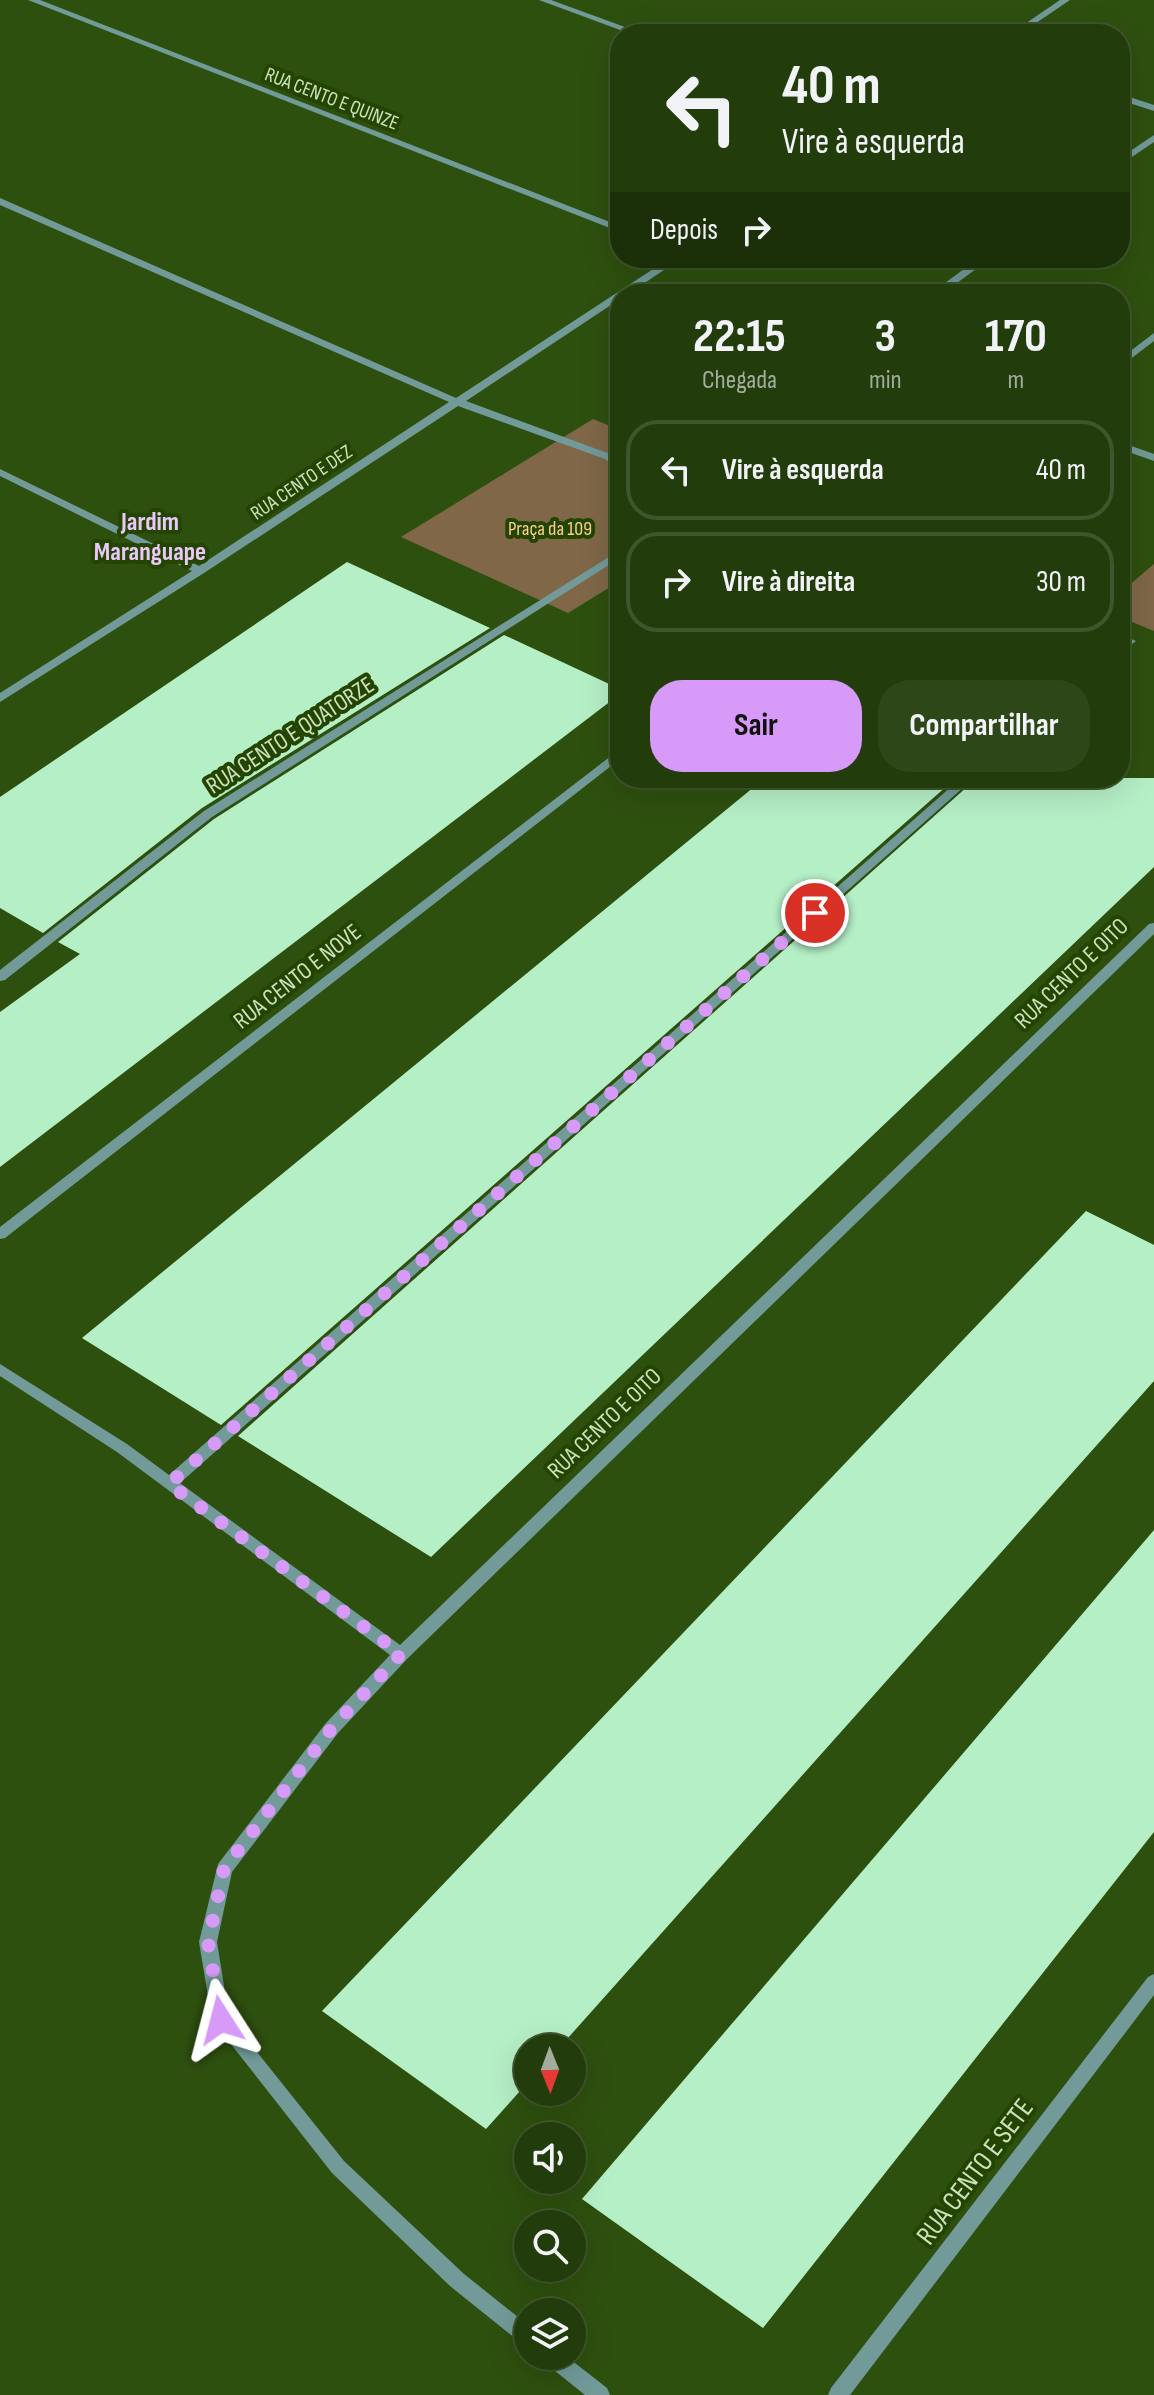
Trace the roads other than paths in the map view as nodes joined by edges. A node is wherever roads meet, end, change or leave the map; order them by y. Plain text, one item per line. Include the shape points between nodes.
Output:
1 (32, 0) edge
2 (543, 0) edge
3 (1045, 0) edge
4 (1062, 2) edge
5 (611, 24) edge
6 (1029, 24) edge
7 (1130, 100) edge
8 (1154, 108) edge
9 (1154, 138) edge
10 (1130, 155) edge
11 (0, 201) edge
12 (610, 225) edge
13 (661, 268) edge
14 (972, 268) edge
15 (636, 284) edge
16 (949, 284) edge
17 (610, 300) edge
18 (1154, 336) edge
19 (1130, 356) edge
20 (455, 401) junction
21 (1130, 449) edge
22 (610, 458) edge
23 (1154, 458) edge
24 (0, 472) edge
25 (610, 559) edge
26 (200, 571) junction
27 (0, 698) edge
28 (610, 761) edge
29 (957, 788) edge
30 (1154, 927) edge
31 (0, 977) edge
32 (0, 1234) edge
33 (0, 1369) edge
34 (169, 1484) junction
35 (401, 1654) junction
36 (1154, 1982) edge
37 (514, 2326) edge
38 (569, 2370) edge
39 (600, 2395) edge
40 (838, 2395) edge

1 - 12 street, RUA CENTO E QUINZE
2 - 5 street
3 - 4 street
4 - 6 street
7 - 8 street
9 - 10 street
11 - 20 street
13 - 15 street, RUA CENTO E DEZ
14 - 16 street
17 - 20 street, RUA CENTO E DEZ
18 - 19 street
20 - 22 street
20 - 26 street, RUA CENTO E DEZ
21 - 23 street
24 - 26 street
25 - 31 street, RUA CENTO E QUATORZE via 208,814
26 - 27 street, RUA CENTO E DEZ
28 - 32 street, RUA CENTO E NOVE
29 - 34 street
30 - 35 street, RUA CENTO E OITO
33 - 34 street
34 - 35 street
35 - 37 street, RUA CENTO E OITO via 332,1728 224,1869 208,1942 221,2020 338,2167 457,2280
36 - 40 street, RUA CENTO E SETE
38 - 39 street

